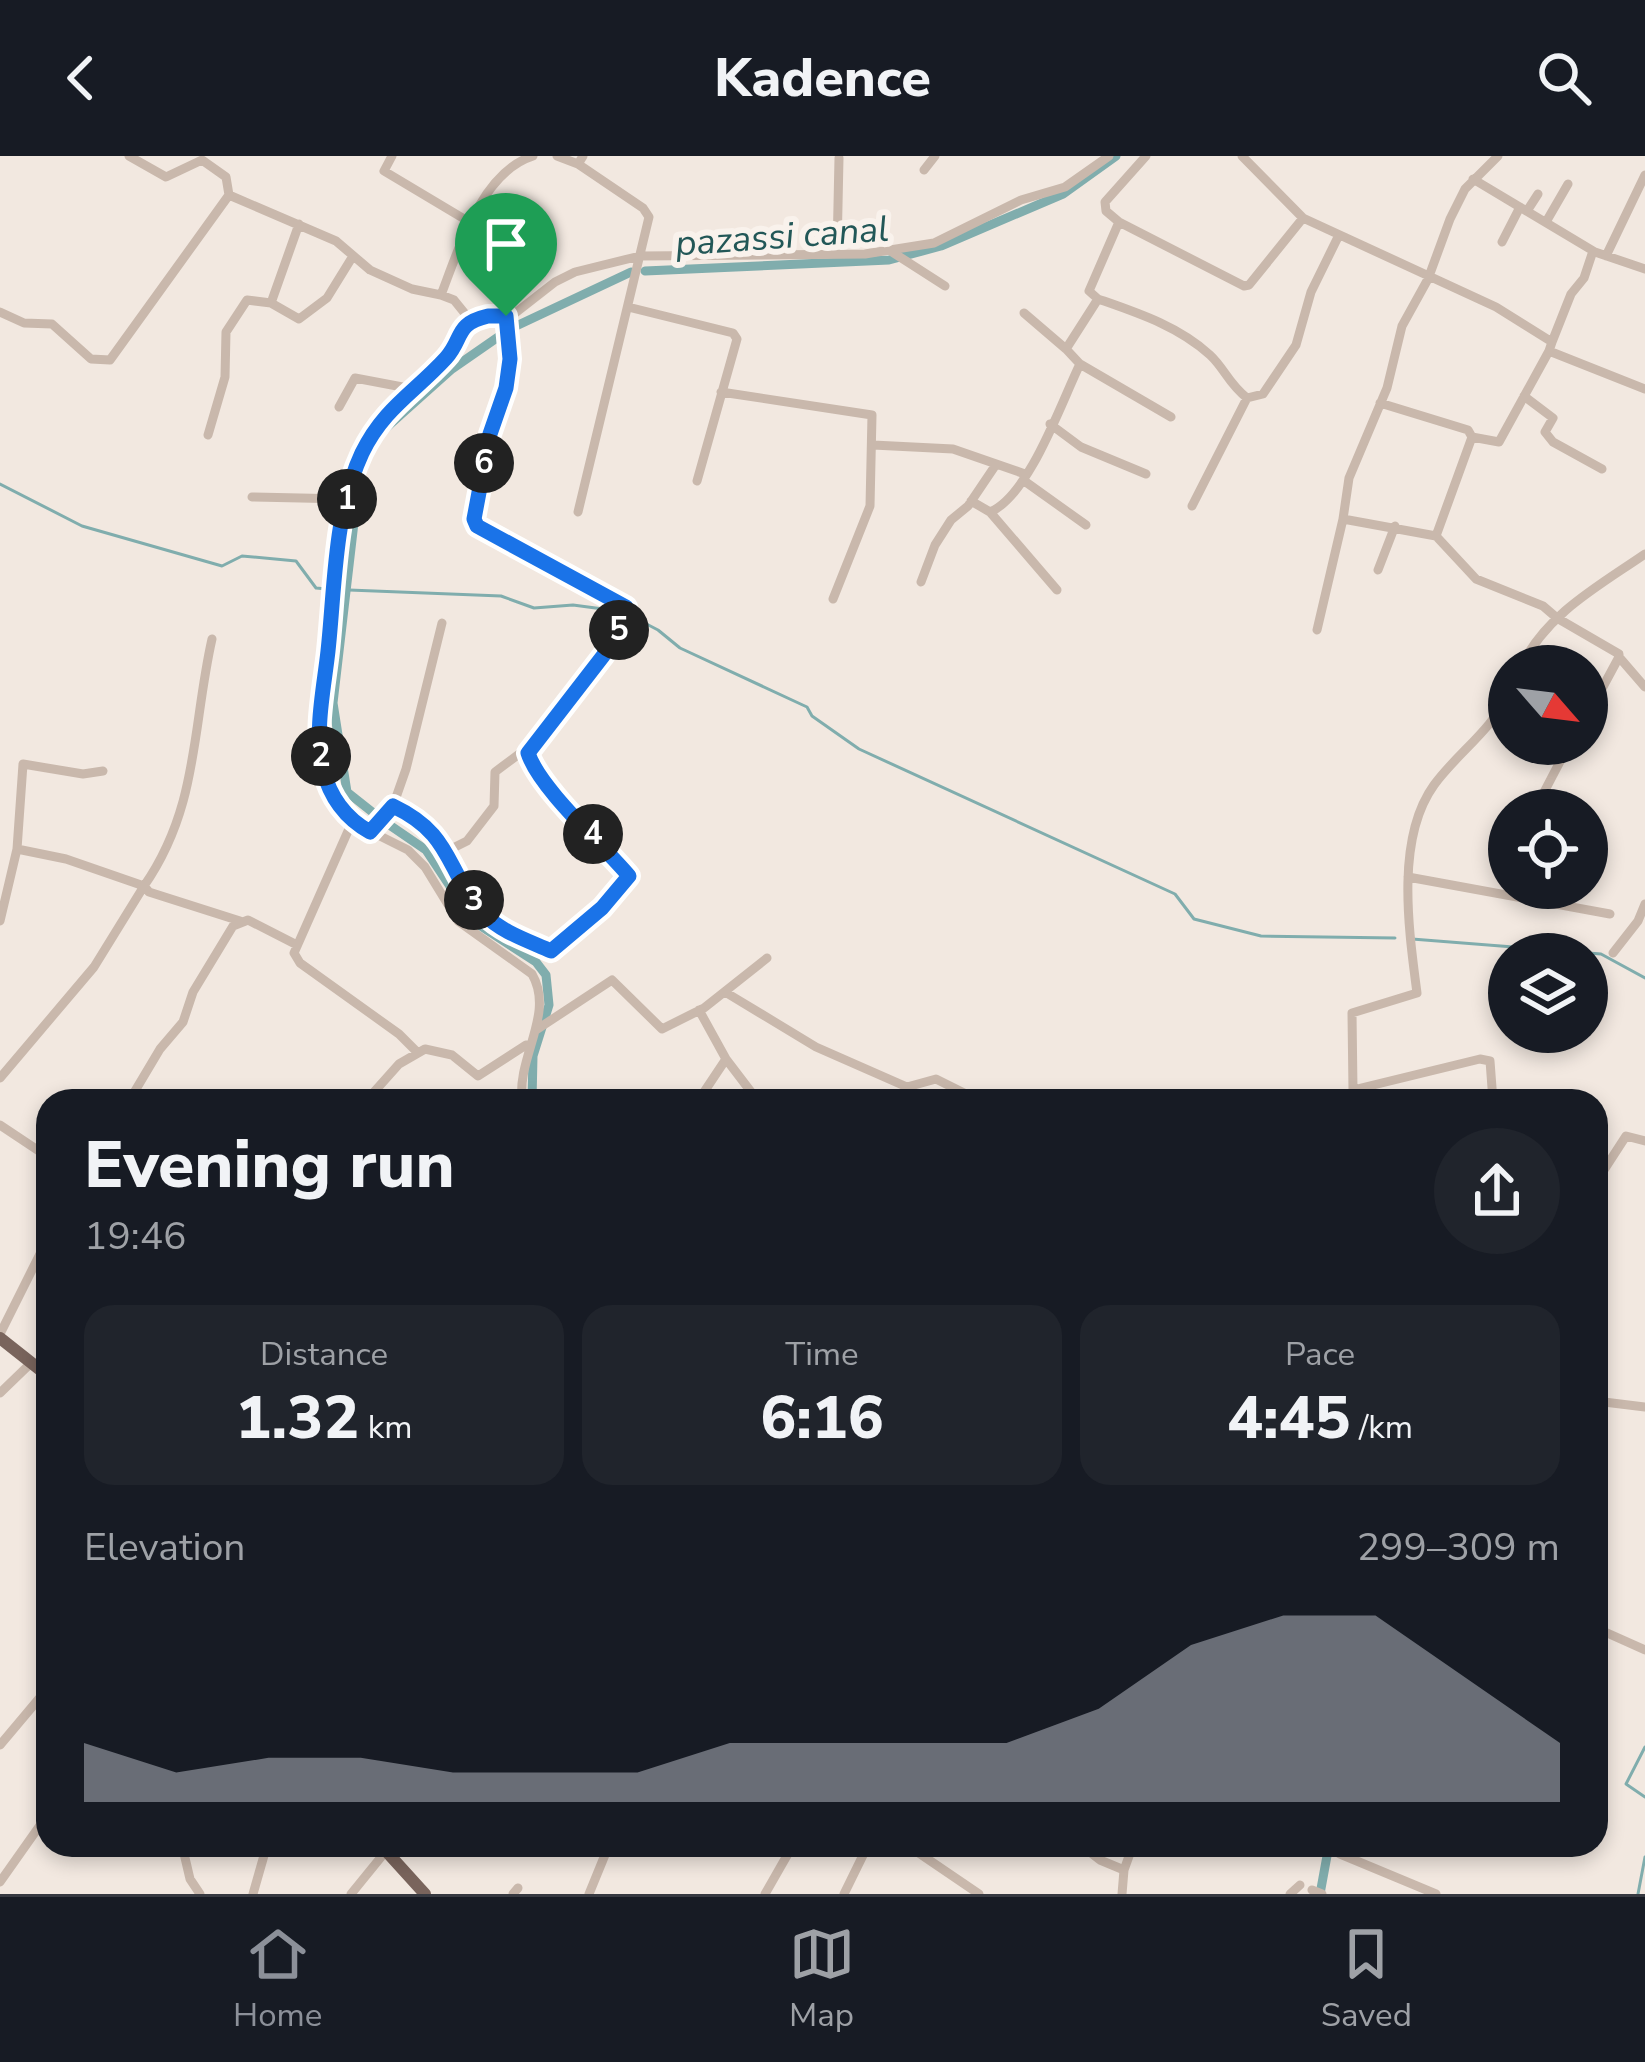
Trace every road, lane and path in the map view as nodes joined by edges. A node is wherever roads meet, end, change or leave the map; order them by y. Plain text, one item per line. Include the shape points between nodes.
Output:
1 (130, 156) edge
2 (392, 156) edge
3 (533, 156) edge
4 (557, 156) edge
5 (935, 156) edge
6 (1109, 156) edge
7 (1146, 156) edge
8 (1242, 156) edge
9 (1498, 156) edge
10 (838, 157) edge
11 (581, 160) edge
12 (924, 170) dead end
13 (1645, 176) edge
14 (1473, 179) junction
15 (1568, 184) dead end
16 (1538, 194) dead end
17 (229, 195) junction
18 (1524, 209) junction
19 (1303, 218) junction
20 (1119, 222) junction
21 (1546, 222) junction
22 (471, 223) junction
23 (299, 224) junction
24 (1338, 237) junction
25 (1502, 242) dead end
26 (1593, 250) junction
27 (837, 252) junction
28 (892, 252) junction
29 (353, 256) junction
30 (640, 256) junction
31 (1606, 256) junction
32 (1645, 269) edge
33 (1428, 278) junction
34 (945, 286) dead end
35 (441, 295) junction
36 (1098, 299) junction
37 (271, 304) junction
38 (628, 307) junction
39 (0, 312) edge
40 (1024, 313) dead end
41 (506, 316) junction
42 (470, 322) junction
43 (1551, 347) junction
44 (1066, 349) junction
45 (1080, 364) junction
46 (413, 389) junction
47 (1645, 389) edge
48 (721, 392) junction
49 (1524, 396) junction
50 (1247, 398) junction
51 (1381, 404) junction
52 (339, 407) dead end
53 (1171, 417) dead end
54 (1050, 424) junction
55 (208, 435) dead end
56 (1472, 437) junction
57 (873, 445) junction
58 (994, 466) junction
59 (1602, 470) dead end
60 (1146, 474) dead end
61 (1024, 477) junction
62 (697, 481) dead end
63 (252, 497) dead end
64 (347, 499) junction
65 (971, 501) junction
66 (1192, 506) dead end
67 (578, 512) dead end
68 (990, 512) junction
69 (1343, 519) junction
70 (1086, 525) dead end
71 (1395, 526) junction
72 (1436, 536) junction
73 (1645, 554) edge
74 (1378, 570) dead end
75 (921, 583) dead end
76 (1058, 590) dead end
77 (833, 599) dead end
78 (1557, 618) junction
79 (442, 623) dead end
80 (1317, 630) dead end
81 (212, 639) dead end
82 (1533, 645) edge
83 (1618, 658) junction
84 (1608, 677) edge
85 (1645, 687) edge
86 (1488, 729) edge
87 (531, 745) junction
88 (103, 771) dead end
89 (393, 806) junction
90 (352, 822) junction
91 (370, 832) junction
92 (17, 849) junction
93 (445, 853) junction
94 (1408, 877) junction
95 (144, 886) junction
96 (1645, 904) edge
97 (1610, 914) dead end
98 (0, 921) edge
99 (241, 921) junction
100 (297, 945) junction
101 (1612, 953) dead end
102 (767, 958) dead end
103 (725, 992) junction
104 (699, 1010) junction
105 (535, 1032) junction
106 (528, 1044) junction
107 (418, 1053) junction
108 (725, 1059) junction
109 (0, 1078) edge
110 (907, 1087) joint
111 (136, 1089) edge
112 (375, 1089) edge
113 (521, 1089) edge
114 (706, 1089) edge
115 (749, 1089) edge
116 (957, 1089) edge
117 (1350, 1089) edge
118 (1375, 1089) edge
119 (1493, 1089) edge
120 (0, 1125) edge
121 (1645, 1141) edge
122 (36, 1149) edge
123 (1608, 1164) edge
124 (36, 1262) edge
125 (0, 1336) edge
126 (32, 1363) junction
127 (36, 1366) edge
128 (0, 1393) edge
129 (1608, 1403) edge
130 (1645, 1407) edge
131 (1608, 1633) edge
132 (1645, 1650) edge
133 (36, 1702) edge
134 (0, 1745) edge
135 (36, 1831) edge
136 (186, 1857) edge
137 (264, 1857) edge
138 (378, 1857) edge
139 (393, 1857) edge
140 (604, 1857) edge
141 (786, 1857) edge
142 (861, 1857) edge
143 (925, 1857) edge
144 (1097, 1857) edge
145 (1129, 1857) edge
146 (1347, 1857) edge
147 (1124, 1870) junction
148 (0, 1882) edge
149 (1300, 1885) dead end
150 (200, 1894) edge
151 (253, 1894) edge
152 (350, 1894) edge
153 (425, 1894) edge
154 (589, 1894) edge
155 (765, 1894) edge
156 (844, 1894) edge
157 (979, 1894) edge
158 (1122, 1894) edge
159 (1290, 1894) edge
160 (1436, 1894) edge

1 - 17 street via 166,177 202,160 226,177
2 - 22 street via 385,171
3 - 22 street via 493,183
4 - 11 street
5 - 12 street
6 - 28 street via 1065,187
7 - 20 street via 1105,202
8 - 19 street
9 - 14 street
10 - 27 street
11 - 30 street via 646,211
13 - 31 street
14 - 18 street
14 - 33 street
15 - 21 street
16 - 18 street
17 - 23 street
17 - 39 street via 110,359 92,359 52,324
18 - 21 street
18 - 25 street
19 - 20 street via 1250,286
19 - 24 street
20 - 36 street via 1089,291
21 - 26 street
22 - 35 street
23 - 29 street
23 - 37 street
24 - 33 street
24 - 50 street via 1275,381
26 - 31 street
26 - 43 street
27 - 28 street
27 - 30 street
28 - 34 street
29 - 35 street via 412,289
29 - 37 street via 327,298 299,319
30 - 38 street
30 - 41 street via 575,272
31 - 32 street
33 - 43 street via 1496,307
33 - 51 street via 1402,326
35 - 42 street
36 - 44 street
36 - 50 street via 1173,328
37 - 55 street via 247,300 226,332 225,377
38 - 48 street via 733,333 737,350
38 - 67 street
40 - 44 street
41 - 42 street
41 - 87 street via 506,388 474,519 626,607 603,656
42 - 46 street via 449,356
43 - 47 street
43 - 49 street
44 - 45 street
45 - 53 street
45 - 54 street
46 - 52 street via 355,378
46 - 64 street via 381,418
48 - 57 street via 865,412 874,421
48 - 62 street
49 - 56 street via 1499,442
49 - 59 street via 1553,418 1545,432 1552,442
50 - 66 street
51 - 56 street
51 - 69 street via 1349,478
54 - 60 street
54 - 61 street
56 - 72 street
57 - 58 street via 953,449
57 - 77 street via 870,506
58 - 61 street
58 - 65 street
61 - 68 street
61 - 70 street
63 - 64 street
64 - 90 street via 320,739 334,799
65 - 68 street
65 - 75 street via 943,532
68 - 76 street
69 - 71 street
69 - 80 street
71 - 72 street
71 - 74 street
72 - 78 street via 1476,579
73 - 78 street
78 - 82 street
78 - 83 street
79 - 89 street
81 - 95 street via 191,780
83 - 84 street
83 - 85 street
86 - 94 street via 1431,788
87 - 93 street via 495,772 494,806 467,842
87 - 93 street via 532,767 629,876 623,885 551,951 486,916
88 - 92 street via 23,764
89 - 91 street
89 - 93 street via 418,818
90 - 91 street
90 - 100 street
91 - 105 street via 408,850 458,921 532,974 542,1003
92 - 95 street
92 - 98 street
94 - 97 street
94 - 117 street via 1417,993 1352,1013
95 - 99 street
95 - 109 street via 94,967
96 - 101 street
99 - 100 street
99 - 111 street
100 - 107 street via 300,963
102 - 103 street
103 - 104 street
103 - 110 street via 816,1047
104 - 105 street via 662,1029 612,980
104 - 108 street
105 - 106 street
106 - 107 street via 482,1075 452,1054
106 - 113 street
107 - 112 street
108 - 114 street
108 - 115 street
110 - 116 street via 936,1078
118 - 119 street via 1480,1059 1490,1060
120 - 122 street
121 - 123 street via 1626,1136
124 - 125 street
125 - 126 main road
126 - 127 main road
126 - 128 street
129 - 130 street
131 - 132 street
133 - 134 street
135 - 148 street
136 - 150 street
137 - 151 street
138 - 152 street
139 - 153 main road
140 - 154 street
141 - 155 street
142 - 156 street
143 - 157 street
144 - 147 street
145 - 147 street
146 - 160 street
147 - 158 street
149 - 159 street

